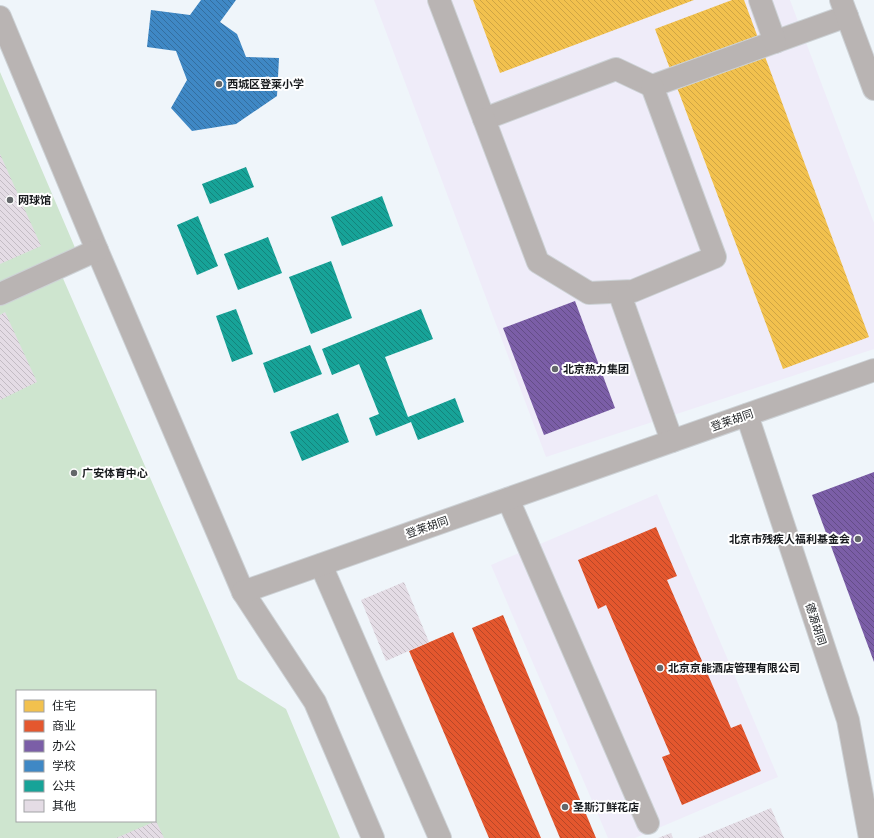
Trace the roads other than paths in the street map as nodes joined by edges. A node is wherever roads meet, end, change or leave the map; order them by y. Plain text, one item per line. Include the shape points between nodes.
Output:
1 (438, 0) edge
2 (760, 0) edge
3 (844, 8) edge
4 (0, 17) edge
5 (775, 42) junction
6 (652, 86) junction
7 (874, 90) edge
8 (484, 119) junction
9 (97, 250) junction
10 (619, 292) junction
11 (0, 294) edge
12 (874, 370) edge
13 (746, 415) junction
14 (672, 441) junction
15 (508, 499) junction
16 (321, 565) junction
17 (243, 592) junction
18 (648, 823) dead end
19 (373, 838) edge
20 (440, 838) edge
21 (870, 838) edge

1 - 8 street
2 - 5 street
3 - 5 street
3 - 7 street
4 - 9 street
5 - 6 street
6 - 8 street via 616,69
6 - 10 street via 715,258 634,291
8 - 10 street via 538,262 589,293
9 - 11 street
9 - 17 street
10 - 14 street
12 - 13 street, 登莱胡同
13 - 14 street, 登莱胡同
13 - 21 street, 德源胡同 via 848,720
14 - 15 street, 登莱胡同
15 - 16 street, 登莱胡同
15 - 18 street
16 - 17 street, 登莱胡同
16 - 20 street
17 - 19 street via 315,702

